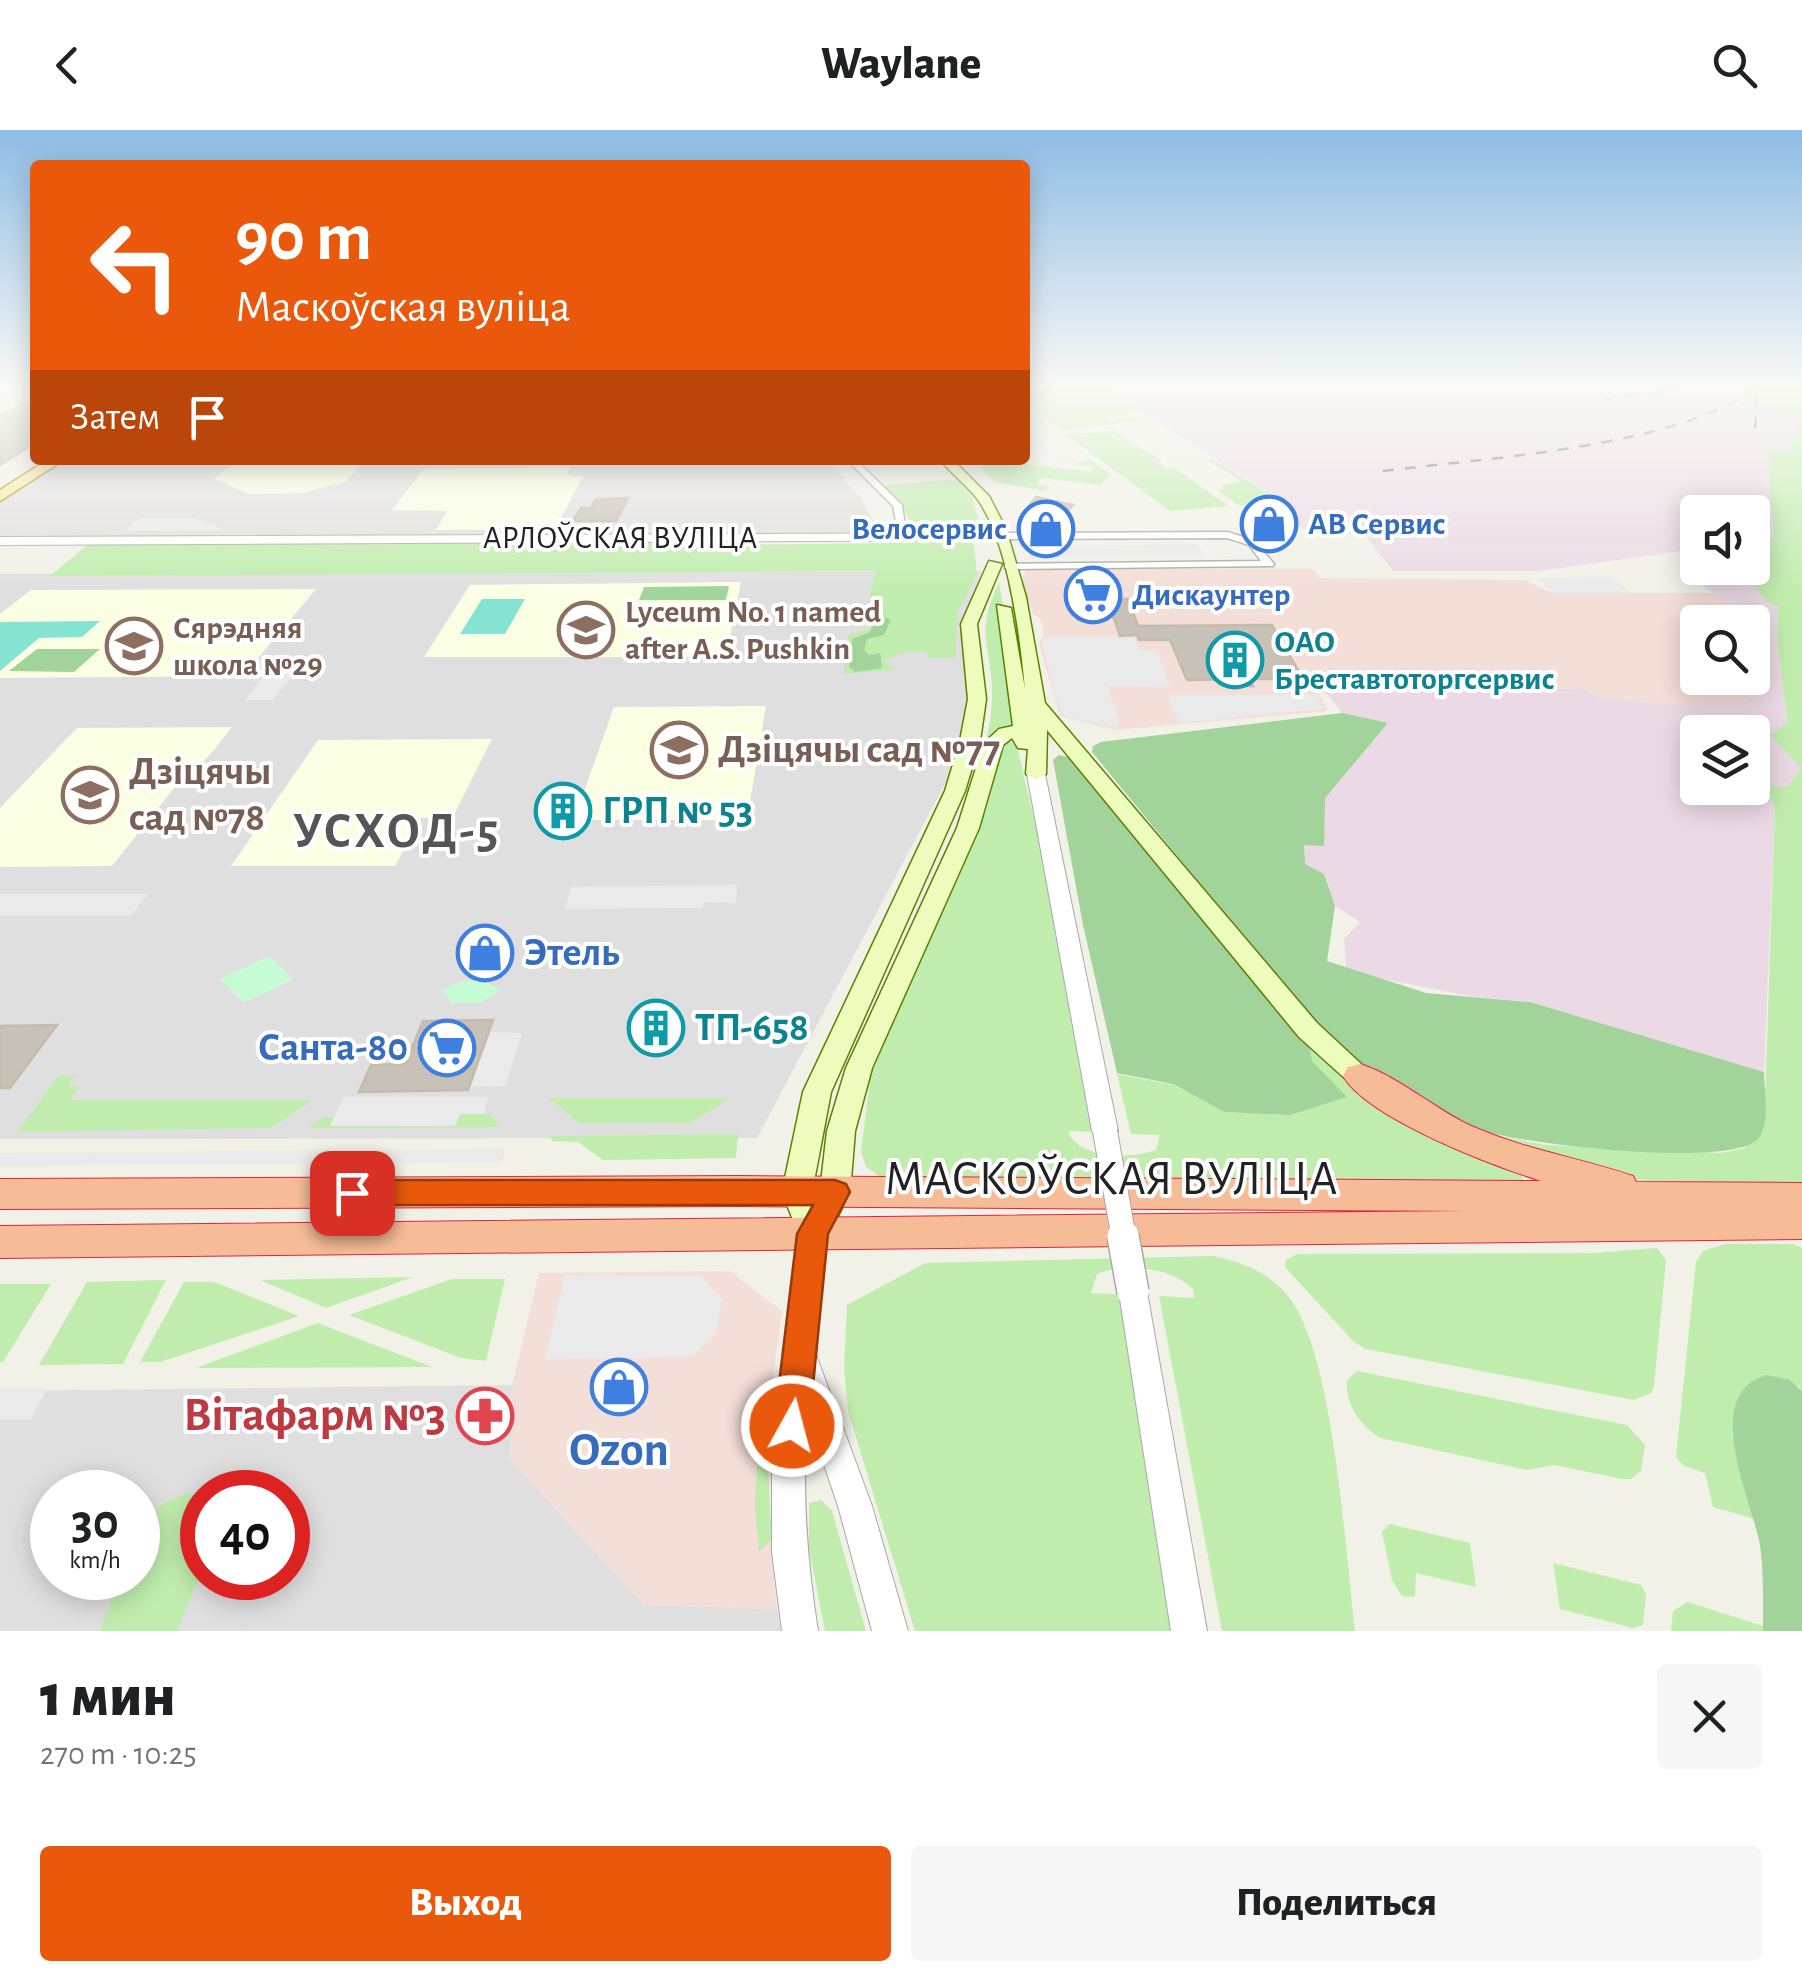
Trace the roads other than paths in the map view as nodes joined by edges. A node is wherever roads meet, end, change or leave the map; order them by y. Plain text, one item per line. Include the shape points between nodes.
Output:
1 (50, 465) edge
2 (856, 465) edge
3 (951, 465) edge
4 (0, 497) edge
5 (994, 536) junction
6 (904, 537) junction
7 (0, 541) edge
8 (1002, 565) junction
9 (1033, 722) junction
10 (1036, 774) joint
11 (1360, 1076) joint
12 (797, 1192) junction
13 (835, 1192) junction
14 (0, 1194) edge
15 (1802, 1198) edge
16 (1716, 1199) junction
17 (1802, 1223) edge
18 (813, 1234) junction
19 (0, 1242) edge
20 (800, 1352) junction
21 (800, 1631) edge
22 (890, 1631) edge
23 (1189, 1631) edge

1 - 4 main road
2 - 6 street via 897,506
3 - 5 main road via 977,492
5 - 6 street, АРЛОЎСКАЯ ВУЛІЦА
5 - 8 main road
5 - 8 street, АРЛОЎСКАЯ ВУЛІЦА via 1215,534 1252,543 1269,564
6 - 7 street, АРЛОЎСКАЯ ВУЛІЦА
8 - 9 main road
8 - 9 main road
8 - 12 main road via 969,624 977,700 955,791 829,1061
9 - 10 main road
9 - 11 main road via 1308,1030
9 - 13 main road via 994,743 968,828 859,1068
10 - 23 street, bridge via 1105,1132
11 - 16 highway via 1428,1120 1511,1158 1606,1183
12 - 13 highway, МАСКОЎСКАЯ ВУЛІЦА
12 - 14 highway, МАСКОЎСКАЯ ВУЛІЦА
12 - 18 main road
13 - 16 highway, МАСКОЎСКАЯ ВУЛІЦА
13 - 18 main road
15 - 16 highway, МАСКОЎСКАЯ ВУЛІЦА
17 - 18 highway, МАСКОЎСКАЯ ВУЛІЦА
18 - 19 highway, МАСКОЎСКАЯ ВУЛІЦА
18 - 20 street
20 - 21 street via 787,1520
20 - 22 street via 855,1506

